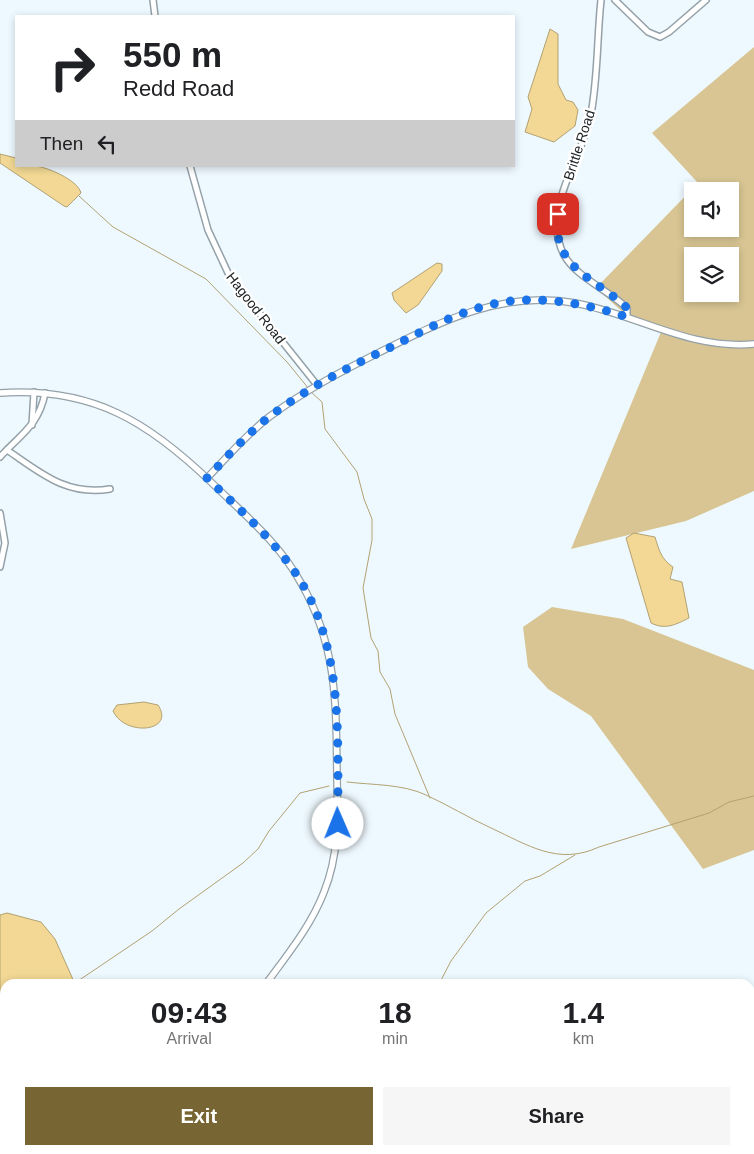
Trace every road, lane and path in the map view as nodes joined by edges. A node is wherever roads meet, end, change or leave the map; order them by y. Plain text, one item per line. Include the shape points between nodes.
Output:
1 (153, 0) edge
2 (601, 0) edge
3 (615, 0) edge
4 (706, 0) edge
5 (155, 15) edge
6 (190, 167) edge
7 (627, 317) junction
8 (754, 344) edge
9 (317, 385) junction
10 (0, 392) edge
11 (34, 392) junction
12 (45, 393) junction
13 (32, 426) junction
14 (7, 450) junction
15 (0, 457) edge
16 (207, 478) junction
17 (110, 488) dead end
18 (0, 513) edge
19 (0, 567) edge
20 (270, 979) edge

1 - 5 street
2 - 7 street, Brittle Road via 591,116 568,178 557,228 559,242 568,261 577,272 616,297 627,308
3 - 4 street via 648,32 660,36
6 - 9 street, Hagood Road via 208,230 229,275
7 - 8 street via 694,340 730,345
7 - 9 street via 601,308 552,301 490,305 439,323
9 - 16 street via 268,418
10 - 11 street
11 - 12 street
11 - 13 street
12 - 13 street via 41,412
12 - 16 street via 91,402 132,419 160,436
13 - 14 street
14 - 15 street
14 - 17 street via 62,486 93,490
16 - 20 street via 269,540 300,581 323,629 334,676 338,824 332,868 310,922
18 - 19 street via 5,543

